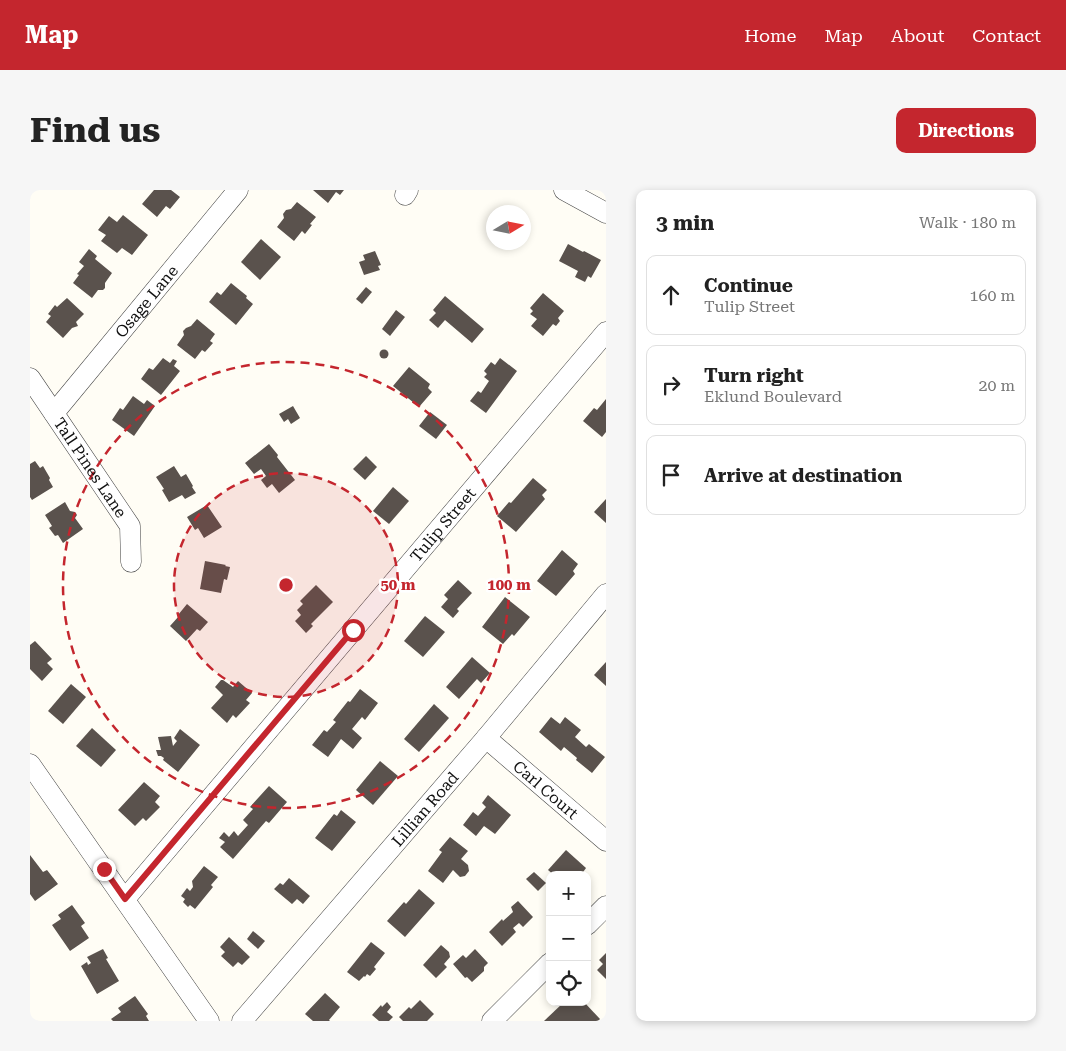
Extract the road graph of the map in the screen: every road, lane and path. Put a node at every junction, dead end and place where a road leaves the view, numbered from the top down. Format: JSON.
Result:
{"nodes":[{"id":1,"x":238,"y":190,"type":"edge"},
{"id":2,"x":564,"y":190,"type":"edge"},
{"id":3,"x":606,"y":213,"type":"edge"},
{"id":4,"x":606,"y":332,"type":"edge"},
{"id":5,"x":30,"y":378,"type":"edge"},
{"id":6,"x":54,"y":413,"type":"junction"},
{"id":7,"x":131,"y":562,"type":"dead end"},
{"id":8,"x":606,"y":594,"type":"edge"},
{"id":9,"x":486,"y":738,"type":"junction"},
{"id":10,"x":30,"y":764,"type":"edge"},
{"id":11,"x":606,"y":841,"type":"edge"},
{"id":12,"x":125,"y":899,"type":"junction"},
{"id":13,"x":606,"y":906,"type":"edge"},
{"id":14,"x":591,"y":921,"type":"edge"},
{"id":15,"x":546,"y":967,"type":"edge"},
{"id":16,"x":209,"y":1021,"type":"edge"},
{"id":17,"x":242,"y":1021,"type":"edge"},
{"id":18,"x":492,"y":1021,"type":"edge"}],
"edges":[{"from":1,"to":6,"type":"street","name":"Osage Lane"},
{"from":2,"to":3,"type":"street"},
{"from":4,"to":12,"type":"street","name":"Tulip Street"},
{"from":5,"to":6,"type":"street","name":"Tall Pines Lane"},
{"from":6,"to":7,"type":"street","name":"Tall Pines Lane"},
{"from":8,"to":9,"type":"street","name":"Lillian Road"},
{"from":9,"to":11,"type":"street","name":"Carl Court"},
{"from":9,"to":17,"type":"street","name":"Lillian Road"},
{"from":10,"to":12,"type":"street"},
{"from":12,"to":16,"type":"street"},
{"from":13,"to":14,"type":"street"},
{"from":15,"to":18,"type":"street"}]}
